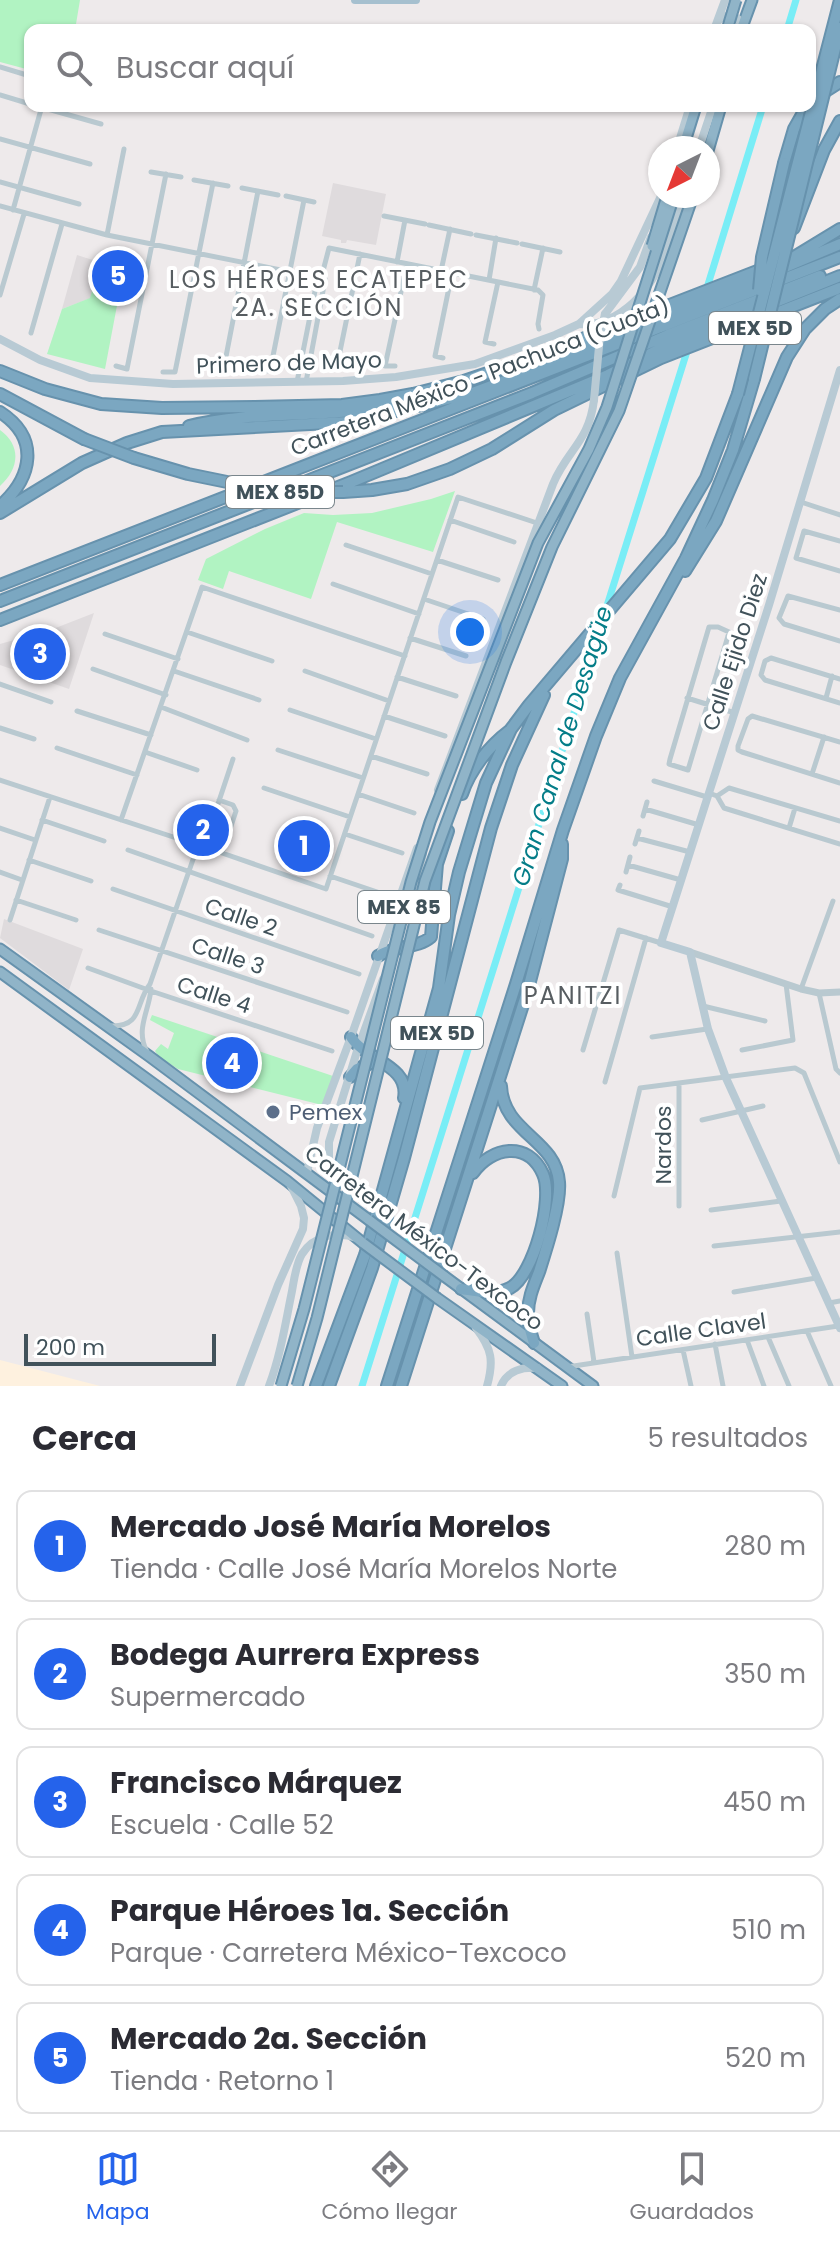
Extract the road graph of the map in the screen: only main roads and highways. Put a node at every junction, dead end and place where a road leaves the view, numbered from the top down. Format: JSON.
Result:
{"nodes":[{"id":1,"x":355,"y":0,"type":"edge"},
{"id":2,"x":416,"y":0,"type":"edge"},
{"id":3,"x":725,"y":0,"type":"edge"},
{"id":4,"x":736,"y":0,"type":"edge"},
{"id":5,"x":752,"y":0,"type":"edge"},
{"id":6,"x":840,"y":0,"type":"edge"},
{"id":7,"x":717,"y":24,"type":"edge"},
{"id":8,"x":718,"y":24,"type":"edge"},
{"id":9,"x":729,"y":24,"type":"edge"},
{"id":10,"x":740,"y":24,"type":"edge"},
{"id":11,"x":744,"y":24,"type":"edge"},
{"id":12,"x":840,"y":28,"type":"edge"},
{"id":13,"x":840,"y":82,"type":"edge"},
{"id":14,"x":816,"y":93,"type":"edge"},
{"id":15,"x":816,"y":99,"type":"edge"},
{"id":16,"x":689,"y":112,"type":"edge"},
{"id":17,"x":694,"y":112,"type":"edge"},
{"id":18,"x":700,"y":112,"type":"edge"},
{"id":19,"x":711,"y":112,"type":"edge"},
{"id":20,"x":719,"y":112,"type":"edge"},
{"id":21,"x":804,"y":112,"type":"edge"},
{"id":22,"x":811,"y":112,"type":"edge"},
{"id":23,"x":840,"y":121,"type":"edge"},
{"id":24,"x":683,"y":136,"type":"edge"},
{"id":25,"x":685,"y":136,"type":"edge"},
{"id":26,"x":693,"y":136,"type":"edge"},
{"id":27,"x":702,"y":136,"type":"edge"},
{"id":28,"x":713,"y":136,"type":"edge"},
{"id":29,"x":665,"y":208,"type":"edge"},
{"id":30,"x":666,"y":208,"type":"edge"},
{"id":31,"x":680,"y":208,"type":"edge"},
{"id":32,"x":689,"y":208,"type":"edge"},
{"id":33,"x":656,"y":209,"type":"joint"},
{"id":34,"x":840,"y":229,"type":"edge"},
{"id":35,"x":653,"y":231,"type":"junction"},
{"id":36,"x":840,"y":238,"type":"edge"},
{"id":37,"x":840,"y":244,"type":"edge"},
{"id":38,"x":785,"y":248,"type":"junction"},
{"id":39,"x":794,"y":257,"type":"junction"},
{"id":40,"x":840,"y":257,"type":"edge"},
{"id":41,"x":840,"y":269,"type":"edge"},
{"id":42,"x":840,"y":276,"type":"edge"},
{"id":43,"x":840,"y":288,"type":"edge"},
{"id":44,"x":719,"y":295,"type":"junction"},
{"id":45,"x":840,"y":299,"type":"edge"},
{"id":46,"x":675,"y":313,"type":"junction"},
{"id":47,"x":579,"y":324,"type":"junction"},
{"id":48,"x":756,"y":325,"type":"junction"},
{"id":49,"x":709,"y":329,"type":"junction"},
{"id":50,"x":0,"y":339,"type":"edge"},
{"id":51,"x":662,"y":352,"type":"junction"},
{"id":52,"x":541,"y":355,"type":"junction"},
{"id":53,"x":840,"y":370,"type":"edge"},
{"id":54,"x":0,"y":371,"type":"edge"},
{"id":55,"x":0,"y":394,"type":"edge"},
{"id":56,"x":0,"y":412,"type":"edge"},
{"id":57,"x":163,"y":432,"type":"junction"},
{"id":58,"x":0,"y":506,"type":"edge"},
{"id":59,"x":0,"y":513,"type":"edge"},
{"id":60,"x":0,"y":585,"type":"edge"},
{"id":61,"x":0,"y":601,"type":"edge"},
{"id":62,"x":48,"y":601,"type":"junction"},
{"id":63,"x":653,"y":619,"type":"junction"},
{"id":64,"x":0,"y":620,"type":"edge"},
{"id":65,"x":0,"y":627,"type":"edge"},
{"id":66,"x":550,"y":682,"type":"junction"},
{"id":67,"x":511,"y":729,"type":"junction"},
{"id":68,"x":429,"y":813,"type":"junction"},
{"id":69,"x":563,"y":830,"type":"junction"},
{"id":70,"x":404,"y":919,"type":"junction"},
{"id":71,"x":441,"y":936,"type":"junction"},
{"id":72,"x":394,"y":948,"type":"junction"},
{"id":73,"x":0,"y":949,"type":"edge"},
{"id":74,"x":378,"y":956,"type":"junction"},
{"id":75,"x":0,"y":972,"type":"edge"},
{"id":76,"x":351,"y":1037,"type":"junction"},
{"id":77,"x":358,"y":1048,"type":"junction"},
{"id":78,"x":384,"y":1063,"type":"junction"},
{"id":79,"x":502,"y":1076,"type":"junction"},
{"id":80,"x":350,"y":1077,"type":"junction"},
{"id":81,"x":403,"y":1111,"type":"junction"},
{"id":82,"x":307,"y":1172,"type":"junction"},
{"id":83,"x":287,"y":1181,"type":"junction"},
{"id":84,"x":465,"y":1185,"type":"junction"},
{"id":85,"x":341,"y":1199,"type":"junction"},
{"id":86,"x":360,"y":1241,"type":"junction"},
{"id":87,"x":461,"y":1289,"type":"junction"},
{"id":88,"x":473,"y":1324,"type":"junction"},
{"id":89,"x":840,"y":1327,"type":"edge"},
{"id":90,"x":534,"y":1343,"type":"junction"},
{"id":91,"x":537,"y":1368,"type":"junction"},
{"id":92,"x":240,"y":1386,"type":"edge"},
{"id":93,"x":269,"y":1386,"type":"edge"},
{"id":94,"x":281,"y":1386,"type":"edge"},
{"id":95,"x":297,"y":1386,"type":"edge"},
{"id":96,"x":316,"y":1386,"type":"edge"},
{"id":97,"x":329,"y":1386,"type":"edge"},
{"id":98,"x":387,"y":1386,"type":"edge"},
{"id":99,"x":401,"y":1386,"type":"edge"},
{"id":100,"x":487,"y":1386,"type":"edge"},
{"id":101,"x":501,"y":1386,"type":"edge"},
{"id":102,"x":562,"y":1386,"type":"edge"},
{"id":103,"x":593,"y":1386,"type":"edge"}],
"edges":[{"from":1,"to":2,"type":"main road"},
{"from":3,"to":7,"type":"main road"},
{"from":4,"to":9,"type":"highway","bridge":true},
{"from":5,"to":11,"type":"highway"},
{"from":6,"to":14,"type":"highway","number":"MEX 5D","bridge":true},
{"from":8,"to":10,"type":"main road"},
{"from":12,"to":38,"type":"highway","number":"MEX 5D","bridge":true},
{"from":13,"to":15,"type":"highway"},
{"from":16,"to":24,"type":"main road"},
{"from":17,"to":25,"type":"highway"},
{"from":18,"to":26,"type":"highway"},
{"from":19,"to":27,"type":"main road"},
{"from":20,"to":28,"type":"highway"},
{"from":21,"to":48,"type":"highway","bridge":true},
{"from":22,"to":48,"type":"highway","number":"MEX 5D","bridge":true},
{"from":23,"to":38,"type":"highway","bridge":true},
{"from":29,"to":35,"type":"main road"},
{"from":30,"to":94,"type":"highway","number":"MEX 85","bridge":true},
{"from":31,"to":47,"type":"main road","name":"Primero de Mayo"},
{"from":32,"to":95,"type":"highway","number":"MEX 85","bridge":true},
{"from":33,"to":35,"type":"main road"},
{"from":33,"to":47,"type":"main road","name":"Primero de Mayo"},
{"from":34,"to":39,"type":"highway"},
{"from":35,"to":68,"type":"main road","bridge":true},
{"from":36,"to":39,"type":"highway"},
{"from":37,"to":44,"type":"highway"},
{"from":38,"to":63,"type":"highway","number":"MEX 5D","bridge":true},
{"from":39,"to":44,"type":"highway"},
{"from":40,"to":44,"type":"highway","name":"Carretera México - Pachuca (Cuota)","number":"MEX 85D"},
{"from":41,"to":49,"type":"highway","name":"Carretera México - Pachuca (Cuota)","number":"MEX 85D"},
{"from":42,"to":49,"type":"highway"},
{"from":43,"to":49,"type":"highway"},
{"from":44,"to":46,"type":"highway","name":"Carretera México - Pachuca (Cuota)","number":"MEX 85D"},
{"from":44,"to":46,"type":"highway"},
{"from":45,"to":63,"type":"highway"},
{"from":46,"to":52,"type":"highway"},
{"from":46,"to":57,"type":"highway"},
{"from":46,"to":60,"type":"highway","name":"Carretera México - Pachuca (Cuota)","number":"MEX 85D"},
{"from":47,"to":50,"type":"main road","name":"Primero de Mayo"},
{"from":48,"to":66,"type":"highway","number":"MEX 5D","bridge":true},
{"from":49,"to":51,"type":"highway"},
{"from":49,"to":61,"type":"highway","name":"Carretera México - Pachuca (Cuota)","number":"MEX 85D"},
{"from":51,"to":55,"type":"highway","bridge":true},
{"from":51,"to":62,"type":"highway"},
{"from":52,"to":54,"type":"highway"},
{"from":52,"to":57,"type":"highway"},
{"from":53,"to":89,"type":"main road","name":"Calle Ejido Diez"},
{"from":56,"to":58,"type":"highway"},
{"from":57,"to":59,"type":"highway"},
{"from":62,"to":64,"type":"highway"},
{"from":62,"to":65,"type":"highway"},
{"from":63,"to":69,"type":"highway","number":"MEX 5D"},
{"from":66,"to":67,"type":"highway"},
{"from":66,"to":97,"type":"highway","number":"MEX 5D"},
{"from":67,"to":71,"type":"highway"},
{"from":67,"to":71,"type":"highway"},
{"from":68,"to":70,"type":"main road"},
{"from":68,"to":74,"type":"main road"},
{"from":69,"to":79,"type":"highway"},
{"from":69,"to":98,"type":"highway","number":"MEX 5D"},
{"from":70,"to":71,"type":"highway"},
{"from":70,"to":72,"type":"main road"},
{"from":71,"to":72,"type":"highway"},
{"from":71,"to":81,"type":"highway"},
{"from":72,"to":74,"type":"highway"},
{"from":72,"to":77,"type":"main road"},
{"from":73,"to":82,"type":"highway","name":"Carretera México-Texcoco"},
{"from":74,"to":76,"type":"main road"},
{"from":75,"to":83,"type":"highway","name":"Carretera México-Texcoco"},
{"from":76,"to":77,"type":"highway"},
{"from":76,"to":82,"type":"main road"},
{"from":77,"to":78,"type":"highway"},
{"from":77,"to":80,"type":"main road"},
{"from":78,"to":80,"type":"highway"},
{"from":78,"to":81,"type":"highway"},
{"from":79,"to":84,"type":"highway"},
{"from":79,"to":90,"type":"highway"},
{"from":80,"to":85,"type":"main road"},
{"from":81,"to":96,"type":"highway"},
{"from":82,"to":85,"type":"highway","name":"Carretera México-Texcoco"},
{"from":83,"to":86,"type":"highway","name":"Carretera México-Texcoco"},
{"from":83,"to":92,"type":"main road"},
{"from":84,"to":87,"type":"highway"},
{"from":84,"to":99,"type":"highway"},
{"from":85,"to":87,"type":"highway","name":"Carretera México-Texcoco","bridge":true},
{"from":86,"to":88,"type":"highway","name":"Carretera México-Texcoco","bridge":true},
{"from":86,"to":93,"type":"main road"},
{"from":87,"to":90,"type":"highway","name":"Carretera México-Texcoco"},
{"from":88,"to":91,"type":"highway","name":"Carretera México-Texcoco"},
{"from":88,"to":100,"type":"main road"},
{"from":90,"to":103,"type":"highway","name":"Carretera México-Texcoco"},
{"from":91,"to":101,"type":"main road"},
{"from":91,"to":102,"type":"highway","name":"Carretera México-Texcoco"}]}
